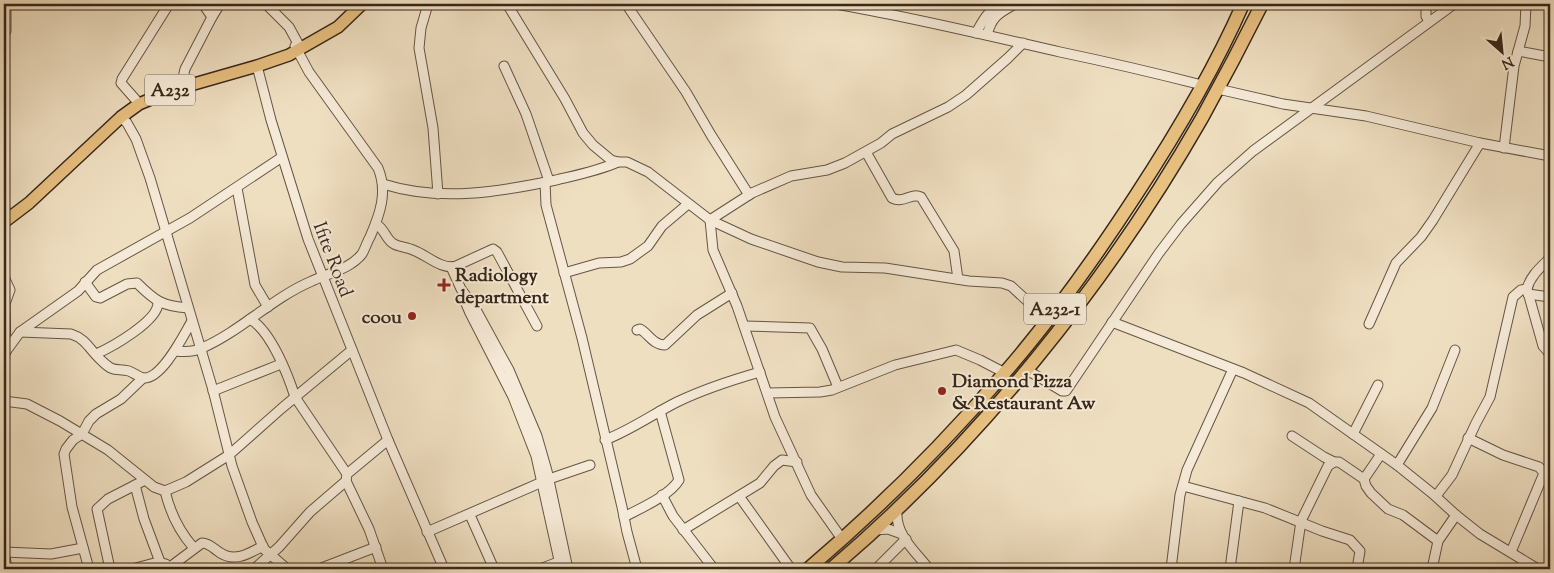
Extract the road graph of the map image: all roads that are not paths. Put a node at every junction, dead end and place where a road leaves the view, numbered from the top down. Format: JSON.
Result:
{"nodes":[{"id":1,"x":6,"y":4,"type":"edge"},
{"id":2,"x":169,"y":4,"type":"edge"},
{"id":3,"x":203,"y":4,"type":"edge"},
{"id":4,"x":220,"y":4,"type":"edge"},
{"id":5,"x":266,"y":4,"type":"edge"},
{"id":6,"x":354,"y":4,"type":"edge"},
{"id":7,"x":362,"y":4,"type":"edge"},
{"id":8,"x":428,"y":4,"type":"edge"},
{"id":9,"x":507,"y":4,"type":"edge"},
{"id":10,"x":626,"y":4,"type":"edge"},
{"id":11,"x":836,"y":4,"type":"edge"},
{"id":12,"x":1002,"y":4,"type":"edge"},
{"id":13,"x":1015,"y":4,"type":"edge"},
{"id":14,"x":1243,"y":4,"type":"edge"},
{"id":15,"x":1262,"y":4,"type":"edge"},
{"id":16,"x":1426,"y":4,"type":"edge"},
{"id":17,"x":1454,"y":4,"type":"edge"},
{"id":18,"x":1526,"y":4,"type":"edge"},
{"id":19,"x":212,"y":17,"type":"junction"},
{"id":20,"x":1429,"y":22,"type":"junction"},
{"id":21,"x":6,"y":32,"type":"dead end"},
{"id":22,"x":976,"y":33,"type":"junction"},
{"id":23,"x":987,"y":35,"type":"junction"},
{"id":24,"x":1023,"y":43,"type":"junction"},
{"id":25,"x":298,"y":47,"type":"junction"},
{"id":26,"x":1518,"y":51,"type":"junction"},
{"id":27,"x":1550,"y":57,"type":"edge"},
{"id":28,"x":257,"y":66,"type":"junction"},
{"id":29,"x":504,"y":66,"type":"dead end"},
{"id":30,"x":182,"y":82,"type":"junction"},
{"id":31,"x":1202,"y":85,"type":"junction"},
{"id":32,"x":1218,"y":89,"type":"junction"},
{"id":33,"x":136,"y":100,"type":"junction"},
{"id":34,"x":1311,"y":108,"type":"junction"},
{"id":35,"x":121,"y":117,"type":"junction"},
{"id":36,"x":1480,"y":142,"type":"junction"},
{"id":37,"x":1504,"y":148,"type":"junction"},
{"id":38,"x":866,"y":152,"type":"junction"},
{"id":39,"x":1550,"y":156,"type":"edge"},
{"id":40,"x":282,"y":157,"type":"junction"},
{"id":41,"x":618,"y":162,"type":"junction"},
{"id":42,"x":547,"y":182,"type":"junction"},
{"id":43,"x":383,"y":184,"type":"junction"},
{"id":44,"x":237,"y":188,"type":"junction"},
{"id":45,"x":438,"y":194,"type":"junction"},
{"id":46,"x":749,"y":195,"type":"junction"},
{"id":47,"x":688,"y":204,"type":"junction"},
{"id":48,"x":4,"y":215,"type":"edge"},
{"id":49,"x":710,"y":220,"type":"junction"},
{"id":50,"x":4,"y":222,"type":"edge"},
{"id":51,"x":376,"y":224,"type":"junction"},
{"id":52,"x":165,"y":232,"type":"junction"},
{"id":53,"x":1550,"y":258,"type":"edge"},
{"id":54,"x":451,"y":267,"type":"junction"},
{"id":55,"x":564,"y":273,"type":"junction"},
{"id":56,"x":323,"y":276,"type":"junction"},
{"id":57,"x":4,"y":277,"type":"edge"},
{"id":58,"x":958,"y":279,"type":"junction"},
{"id":59,"x":85,"y":282,"type":"junction"},
{"id":60,"x":1528,"y":292,"type":"junction"},
{"id":61,"x":732,"y":293,"type":"junction"},
{"id":62,"x":1550,"y":296,"type":"edge"},
{"id":63,"x":158,"y":302,"type":"junction"},
{"id":64,"x":268,"y":307,"type":"junction"},
{"id":65,"x":188,"y":308,"type":"junction"},
{"id":66,"x":250,"y":319,"type":"junction"},
{"id":67,"x":1048,"y":320,"type":"junction"},
{"id":68,"x":192,"y":321,"type":"junction"},
{"id":69,"x":1112,"y":322,"type":"junction"},
{"id":70,"x":1369,"y":324,"type":"dead end"},
{"id":71,"x":537,"y":326,"type":"dead end"},
{"id":72,"x":744,"y":326,"type":"junction"},
{"id":73,"x":637,"y":330,"type":"dead end"},
{"id":74,"x":20,"y":332,"type":"junction"},
{"id":75,"x":201,"y":349,"type":"junction"},
{"id":76,"x":352,"y":350,"type":"junction"},
{"id":77,"x":1455,"y":350,"type":"dead end"},
{"id":78,"x":176,"y":351,"type":"junction"},
{"id":79,"x":5,"y":353,"type":"edge"},
{"id":80,"x":96,"y":354,"type":"junction"},
{"id":81,"x":1550,"y":354,"type":"edge"},
{"id":82,"x":281,"y":364,"type":"junction"},
{"id":83,"x":1233,"y":369,"type":"junction"},
{"id":84,"x":1027,"y":370,"type":"junction"},
{"id":85,"x":760,"y":372,"type":"junction"},
{"id":86,"x":1005,"y":373,"type":"junction"},
{"id":87,"x":143,"y":378,"type":"junction"},
{"id":88,"x":1378,"y":385,"type":"dead end"},
{"id":89,"x":838,"y":387,"type":"junction"},
{"id":90,"x":214,"y":391,"type":"junction"},
{"id":91,"x":768,"y":393,"type":"junction"},
{"id":92,"x":295,"y":398,"type":"junction"},
{"id":93,"x":4,"y":401,"type":"edge"},
{"id":94,"x":660,"y":411,"type":"junction"},
{"id":95,"x":82,"y":434,"type":"junction"},
{"id":96,"x":1353,"y":434,"type":"junction"},
{"id":97,"x":1292,"y":436,"type":"dead end"},
{"id":98,"x":1468,"y":438,"type":"junction"},
{"id":99,"x":388,"y":440,"type":"junction"},
{"id":100,"x":605,"y":440,"type":"junction"},
{"id":101,"x":1381,"y":454,"type":"junction"},
{"id":102,"x":229,"y":455,"type":"junction"},
{"id":103,"x":797,"y":462,"type":"junction"},
{"id":104,"x":1334,"y":462,"type":"junction"},
{"id":105,"x":590,"y":465,"type":"dead end"},
{"id":106,"x":1397,"y":465,"type":"junction"},
{"id":107,"x":1546,"y":471,"type":"edge"},
{"id":108,"x":347,"y":477,"type":"junction"},
{"id":109,"x":1364,"y":479,"type":"junction"},
{"id":110,"x":145,"y":480,"type":"junction"},
{"id":111,"x":546,"y":480,"type":"junction"},
{"id":112,"x":135,"y":485,"type":"junction"},
{"id":113,"x":1182,"y":486,"type":"junction"},
{"id":114,"x":164,"y":491,"type":"junction"},
{"id":115,"x":662,"y":495,"type":"junction"},
{"id":116,"x":739,"y":496,"type":"junction"},
{"id":117,"x":1436,"y":496,"type":"junction"},
{"id":118,"x":1239,"y":501,"type":"junction"},
{"id":119,"x":897,"y":511,"type":"junction"},
{"id":120,"x":470,"y":515,"type":"junction"},
{"id":121,"x":1456,"y":515,"type":"junction"},
{"id":122,"x":624,"y":516,"type":"junction"},
{"id":123,"x":1301,"y":521,"type":"junction"},
{"id":124,"x":684,"y":530,"type":"junction"},
{"id":125,"x":876,"y":530,"type":"junction"},
{"id":126,"x":427,"y":532,"type":"junction"},
{"id":127,"x":904,"y":537,"type":"junction"},
{"id":128,"x":842,"y":539,"type":"junction"},
{"id":129,"x":1438,"y":541,"type":"junction"},
{"id":130,"x":263,"y":546,"type":"junction"},
{"id":131,"x":193,"y":547,"type":"junction"},
{"id":132,"x":83,"y":548,"type":"junction"},
{"id":133,"x":376,"y":548,"type":"junction"},
{"id":134,"x":4,"y":552,"type":"edge"},
{"id":135,"x":1511,"y":552,"type":"junction"},
{"id":136,"x":270,"y":556,"type":"junction"},
{"id":137,"x":160,"y":562,"type":"junction"},
{"id":138,"x":562,"y":563,"type":"edge"},
{"id":139,"x":171,"y":568,"type":"edge"},
{"id":140,"x":7,"y":569,"type":"edge"},
{"id":141,"x":89,"y":569,"type":"edge"},
{"id":142,"x":110,"y":569,"type":"edge"},
{"id":143,"x":132,"y":569,"type":"edge"},
{"id":144,"x":254,"y":569,"type":"edge"},
{"id":145,"x":286,"y":569,"type":"edge"},
{"id":146,"x":320,"y":569,"type":"edge"},
{"id":147,"x":382,"y":569,"type":"edge"},
{"id":148,"x":444,"y":569,"type":"edge"},
{"id":149,"x":494,"y":569,"type":"edge"},
{"id":150,"x":540,"y":569,"type":"edge"},
{"id":151,"x":568,"y":569,"type":"edge"},
{"id":152,"x":637,"y":569,"type":"edge"},
{"id":153,"x":714,"y":569,"type":"edge"},
{"id":154,"x":791,"y":569,"type":"edge"},
{"id":155,"x":808,"y":569,"type":"edge"},
{"id":156,"x":831,"y":569,"type":"edge"},
{"id":157,"x":876,"y":569,"type":"edge"},
{"id":158,"x":929,"y":569,"type":"edge"},
{"id":159,"x":1171,"y":569,"type":"edge"},
{"id":160,"x":1230,"y":569,"type":"edge"},
{"id":161,"x":1294,"y":569,"type":"edge"},
{"id":162,"x":1357,"y":569,"type":"edge"},
{"id":163,"x":1432,"y":569,"type":"edge"},
{"id":164,"x":1538,"y":569,"type":"edge"}],
"edges":[{"from":1,"to":21,"type":"street"},
{"from":2,"to":33,"type":"street"},
{"from":3,"to":19,"type":"street"},
{"from":4,"to":19,"type":"street"},
{"from":5,"to":25,"type":"street"},
{"from":6,"to":25,"type":"main road","number":"A232"},
{"from":7,"to":25,"type":"main road","number":"A232"},
{"from":8,"to":45,"type":"street"},
{"from":9,"to":41,"type":"street"},
{"from":10,"to":46,"type":"street"},
{"from":11,"to":22,"type":"street"},
{"from":12,"to":22,"type":"street"},
{"from":13,"to":23,"type":"street"},
{"from":14,"to":31,"type":"highway","number":"A232-1"},
{"from":15,"to":32,"type":"highway","number":"A232-1"},
{"from":16,"to":20,"type":"street"},
{"from":17,"to":20,"type":"street"},
{"from":18,"to":26,"type":"street"},
{"from":19,"to":30,"type":"street"},
{"from":20,"to":34,"type":"street"},
{"from":22,"to":23,"type":"street"},
{"from":23,"to":24,"type":"street"},
{"from":24,"to":31,"type":"street"},
{"from":24,"to":38,"type":"street"},
{"from":25,"to":28,"type":"main road","number":"A232"},
{"from":25,"to":30,"type":"main road","number":"A232"},
{"from":25,"to":43,"type":"street"},
{"from":26,"to":27,"type":"street"},
{"from":26,"to":37,"type":"street"},
{"from":28,"to":35,"type":"main road","number":"A232"},
{"from":28,"to":40,"type":"street","name":"Ifite Road"},
{"from":29,"to":42,"type":"street"},
{"from":30,"to":33,"type":"main road","number":"A232"},
{"from":31,"to":67,"type":"highway","number":"A232-1"},
{"from":32,"to":34,"type":"street"},
{"from":32,"to":84,"type":"highway","number":"A232-1"},
{"from":33,"to":48,"type":"main road","number":"A232"},
{"from":34,"to":36,"type":"street"},
{"from":34,"to":69,"type":"street"},
{"from":35,"to":50,"type":"main road","number":"A232"},
{"from":35,"to":52,"type":"street"},
{"from":36,"to":37,"type":"street"},
{"from":36,"to":70,"type":"street"},
{"from":37,"to":39,"type":"street"},
{"from":38,"to":46,"type":"street"},
{"from":38,"to":58,"type":"street"},
{"from":40,"to":44,"type":"street"},
{"from":40,"to":56,"type":"street","name":"Ifite Road"},
{"from":41,"to":42,"type":"street"},
{"from":41,"to":47,"type":"street"},
{"from":42,"to":45,"type":"street"},
{"from":42,"to":55,"type":"street"},
{"from":43,"to":45,"type":"street"},
{"from":43,"to":51,"type":"street"},
{"from":44,"to":52,"type":"street"},
{"from":44,"to":64,"type":"street"},
{"from":46,"to":49,"type":"street"},
{"from":47,"to":49,"type":"street"},
{"from":47,"to":55,"type":"street"},
{"from":49,"to":58,"type":"street"},
{"from":49,"to":61,"type":"street"},
{"from":51,"to":54,"type":"street"},
{"from":51,"to":56,"type":"street"},
{"from":52,"to":59,"type":"street"},
{"from":52,"to":65,"type":"street"},
{"from":53,"to":60,"type":"street"},
{"from":54,"to":71,"type":"street"},
{"from":54,"to":111,"type":"street"},
{"from":55,"to":100,"type":"street"},
{"from":56,"to":64,"type":"street"},
{"from":56,"to":76,"type":"street","name":"Ifite Road"},
{"from":57,"to":79,"type":"street"},
{"from":58,"to":67,"type":"street"},
{"from":59,"to":63,"type":"street"},
{"from":59,"to":74,"type":"street"},
{"from":60,"to":62,"type":"street"},
{"from":60,"to":81,"type":"street"},
{"from":60,"to":98,"type":"street"},
{"from":61,"to":72,"type":"street"},
{"from":61,"to":73,"type":"street"},
{"from":63,"to":65,"type":"street"},
{"from":63,"to":80,"type":"street"},
{"from":64,"to":66,"type":"street"},
{"from":65,"to":68,"type":"street"},
{"from":66,"to":75,"type":"street"},
{"from":66,"to":82,"type":"street"},
{"from":67,"to":86,"type":"highway","number":"A232-1"},
{"from":68,"to":75,"type":"street"},
{"from":68,"to":78,"type":"street"},
{"from":69,"to":83,"type":"street"},
{"from":69,"to":84,"type":"street"},
{"from":72,"to":85,"type":"street"},
{"from":72,"to":89,"type":"street"},
{"from":74,"to":79,"type":"street"},
{"from":74,"to":80,"type":"street"},
{"from":75,"to":78,"type":"street"},
{"from":75,"to":90,"type":"street"},
{"from":76,"to":92,"type":"street"},
{"from":76,"to":99,"type":"street","name":"Ifite Road"},
{"from":77,"to":106,"type":"street"},
{"from":78,"to":87,"type":"street"},
{"from":80,"to":87,"type":"street"},
{"from":82,"to":90,"type":"street"},
{"from":82,"to":92,"type":"street"},
{"from":83,"to":96,"type":"street"},
{"from":83,"to":113,"type":"street"},
{"from":84,"to":119,"type":"highway","number":"A232-1"},
{"from":85,"to":91,"type":"street"},
{"from":85,"to":94,"type":"street"},
{"from":86,"to":89,"type":"street"},
{"from":86,"to":128,"type":"highway","number":"A232-1"},
{"from":87,"to":95,"type":"street"},
{"from":88,"to":96,"type":"street"},
{"from":89,"to":91,"type":"street"},
{"from":90,"to":102,"type":"street"},
{"from":91,"to":103,"type":"street"},
{"from":92,"to":102,"type":"street"},
{"from":92,"to":108,"type":"street"},
{"from":93,"to":95,"type":"street"},
{"from":94,"to":100,"type":"street"},
{"from":94,"to":115,"type":"street"},
{"from":95,"to":110,"type":"street"},
{"from":95,"to":132,"type":"street"},
{"from":96,"to":101,"type":"street"},
{"from":97,"to":104,"type":"street"},
{"from":98,"to":107,"type":"street"},
{"from":98,"to":117,"type":"street"},
{"from":99,"to":108,"type":"street"},
{"from":99,"to":126,"type":"street","name":"Ifite Road"},
{"from":100,"to":122,"type":"street"},
{"from":101,"to":106,"type":"street"},
{"from":101,"to":109,"type":"street"},
{"from":102,"to":114,"type":"street"},
{"from":102,"to":130,"type":"street"},
{"from":103,"to":116,"type":"street"},
{"from":103,"to":128,"type":"street"},
{"from":104,"to":109,"type":"street"},
{"from":104,"to":123,"type":"street"},
{"from":105,"to":111,"type":"street"},
{"from":106,"to":117,"type":"street"},
{"from":107,"to":135,"type":"street"},
{"from":108,"to":133,"type":"street"},
{"from":108,"to":136,"type":"street"},
{"from":109,"to":129,"type":"street"},
{"from":110,"to":112,"type":"street"},
{"from":110,"to":114,"type":"street"},
{"from":111,"to":120,"type":"street"},
{"from":111,"to":138,"type":"street"},
{"from":112,"to":137,"type":"street"},
{"from":112,"to":142,"type":"street"},
{"from":113,"to":118,"type":"street"},
{"from":113,"to":159,"type":"street"},
{"from":114,"to":131,"type":"street"},
{"from":115,"to":122,"type":"street"},
{"from":115,"to":124,"type":"street"},
{"from":116,"to":124,"type":"street"},
{"from":116,"to":154,"type":"street"},
{"from":117,"to":121,"type":"street"},
{"from":118,"to":123,"type":"street"},
{"from":118,"to":160,"type":"street"},
{"from":119,"to":125,"type":"highway","number":"A232-1"},
{"from":119,"to":127,"type":"street"},
{"from":120,"to":126,"type":"street"},
{"from":120,"to":149,"type":"street"},
{"from":121,"to":129,"type":"street"},
{"from":121,"to":135,"type":"street"},
{"from":122,"to":152,"type":"street"},
{"from":123,"to":161,"type":"street"},
{"from":123,"to":162,"type":"street"},
{"from":124,"to":153,"type":"street"},
{"from":125,"to":127,"type":"street"},
{"from":125,"to":156,"type":"highway","number":"A232-1"},
{"from":126,"to":148,"type":"street","name":"Ifite Road"},
{"from":127,"to":157,"type":"street"},
{"from":127,"to":158,"type":"street"},
{"from":128,"to":155,"type":"highway","number":"A232-1"},
{"from":129,"to":163,"type":"street"},
{"from":130,"to":131,"type":"street"},
{"from":130,"to":136,"type":"street"},
{"from":131,"to":139,"type":"street"},
{"from":132,"to":134,"type":"street"},
{"from":132,"to":141,"type":"street"},
{"from":133,"to":146,"type":"street"},
{"from":133,"to":147,"type":"street"},
{"from":134,"to":140,"type":"street"},
{"from":135,"to":164,"type":"street"},
{"from":136,"to":144,"type":"street"},
{"from":136,"to":145,"type":"street"},
{"from":137,"to":139,"type":"street"},
{"from":137,"to":143,"type":"street"},
{"from":138,"to":150,"type":"street"},
{"from":138,"to":151,"type":"street"}]}
